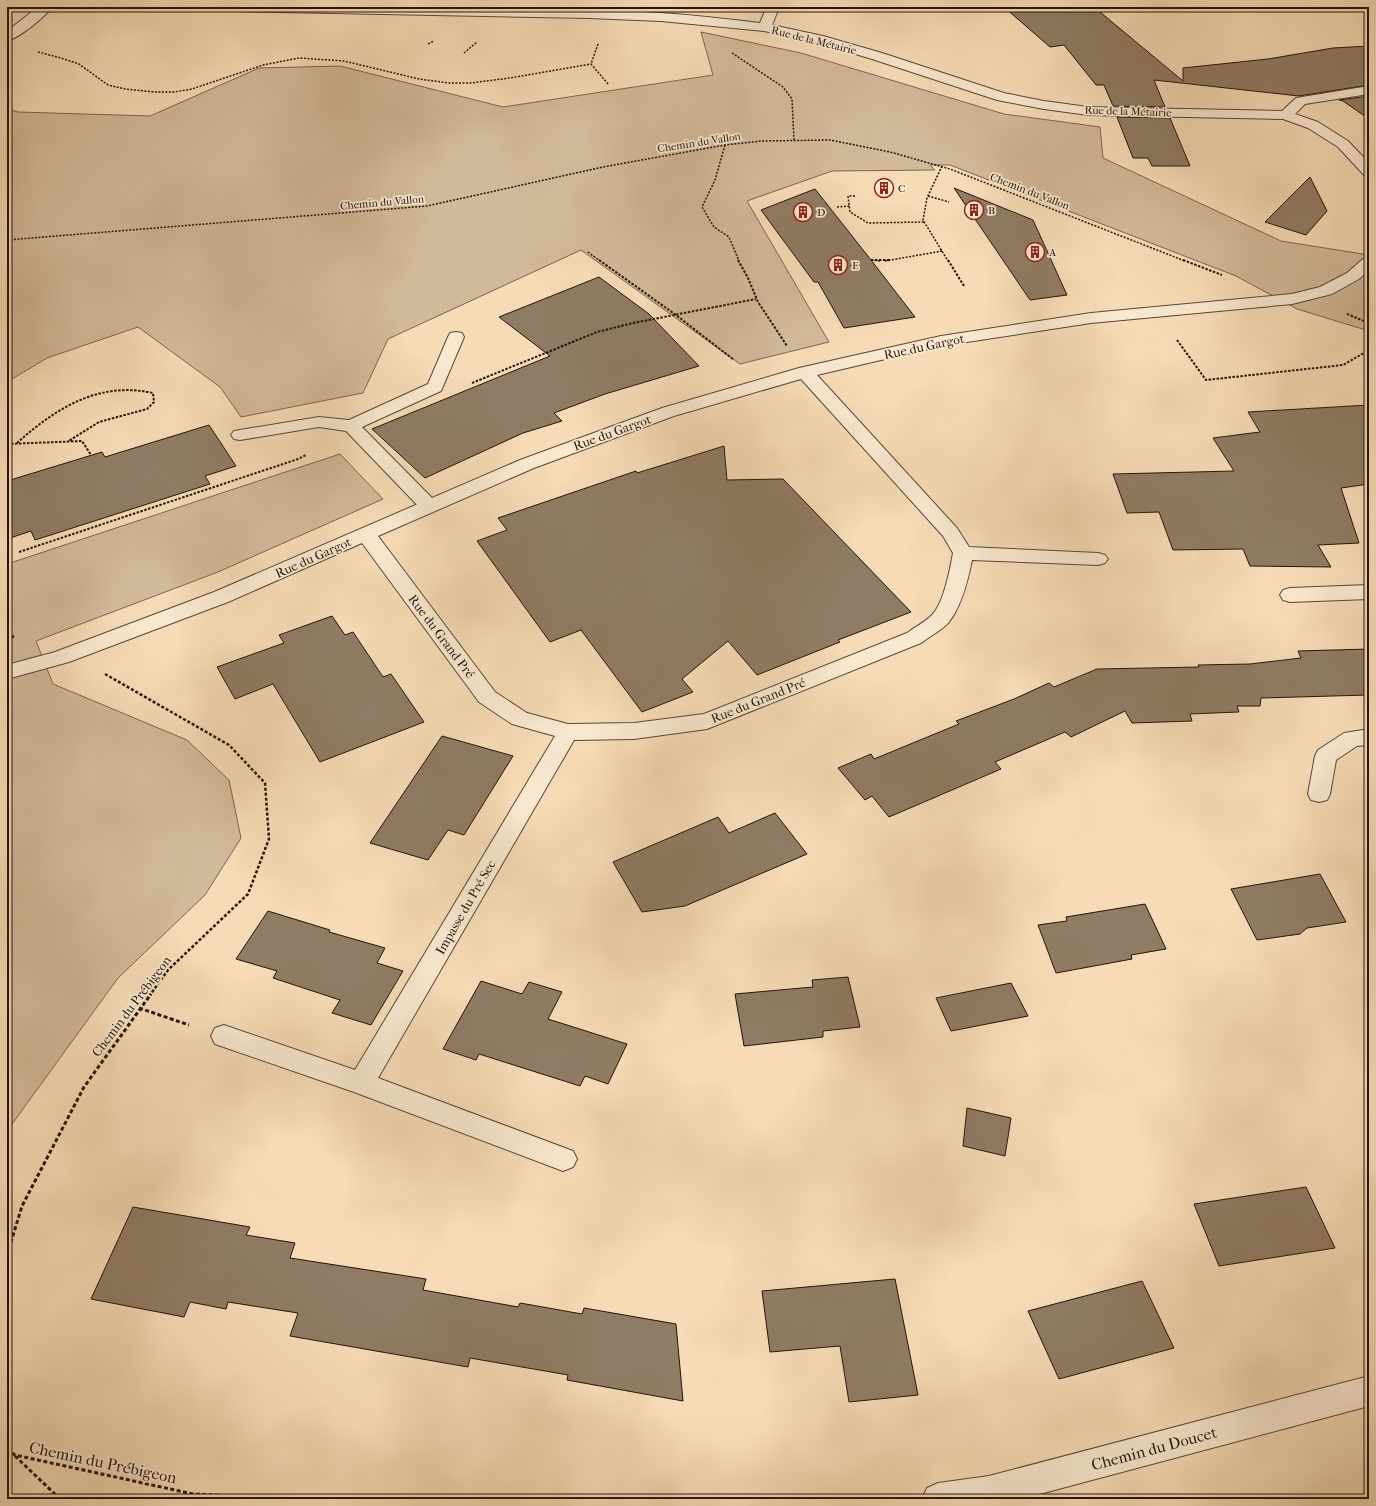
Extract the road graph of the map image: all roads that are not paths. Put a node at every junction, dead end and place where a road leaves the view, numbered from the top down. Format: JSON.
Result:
{"nodes":[{"id":1,"x":46,"y":7,"type":"edge"},
{"id":2,"x":232,"y":7,"type":"edge"},
{"id":3,"x":769,"y":7,"type":"edge"},
{"id":4,"x":764,"y":27,"type":"junction"},
{"id":5,"x":7,"y":37,"type":"edge"},
{"id":6,"x":1369,"y":90,"type":"edge"},
{"id":7,"x":1285,"y":115,"type":"junction"},
{"id":8,"x":1369,"y":172,"type":"edge"},
{"id":9,"x":1369,"y":262,"type":"edge"},
{"id":10,"x":456,"y":337,"type":"dead end"},
{"id":11,"x":805,"y":372,"type":"junction"},
{"id":12,"x":351,"y":426,"type":"junction"},
{"id":13,"x":240,"y":435,"type":"dead end"},
{"id":14,"x":429,"y":506,"type":"junction"},
{"id":15,"x":366,"y":534,"type":"junction"},
{"id":16,"x":962,"y":553,"type":"junction"},
{"id":17,"x":1098,"y":559,"type":"dead end"},
{"id":18,"x":1369,"y":592,"type":"edge"},
{"id":19,"x":1290,"y":595,"type":"dead end"},
{"id":20,"x":7,"y":672,"type":"edge"},
{"id":21,"x":568,"y":732,"type":"junction"},
{"id":22,"x":1369,"y":737,"type":"edge"},
{"id":23,"x":1319,"y":794,"type":"dead end"},
{"id":24,"x":224,"y":1036,"type":"road end"},
{"id":25,"x":361,"y":1083,"type":"junction"},
{"id":26,"x":563,"y":1159,"type":"dead end"},
{"id":27,"x":1369,"y":1391,"type":"edge"},
{"id":28,"x":938,"y":1499,"type":"edge"}],
"edges":[{"from":1,"to":5,"type":"street"},
{"from":2,"to":4,"type":"street","name":"Rue de la Métairie"},
{"from":3,"to":4,"type":"street"},
{"from":4,"to":7,"type":"street","name":"Rue de la Métairie"},
{"from":6,"to":7,"type":"street"},
{"from":7,"to":8,"type":"street","name":"Rue de la Métairie"},
{"from":9,"to":11,"type":"street","name":"Rue du Gargot"},
{"from":10,"to":12,"type":"street"},
{"from":11,"to":14,"type":"street","name":"Rue du Gargot"},
{"from":11,"to":16,"type":"street"},
{"from":12,"to":13,"type":"street"},
{"from":12,"to":14,"type":"street"},
{"from":14,"to":15,"type":"street","name":"Rue du Gargot"},
{"from":15,"to":20,"type":"street","name":"Rue du Gargot"},
{"from":15,"to":21,"type":"street","name":"Rue du Grand Pré"},
{"from":16,"to":17,"type":"street"},
{"from":16,"to":21,"type":"street","name":"Rue du Grand Pré"},
{"from":18,"to":19,"type":"street"},
{"from":21,"to":25,"type":"street","name":"Impasse du Pré Sec"},
{"from":22,"to":23,"type":"street"},
{"from":24,"to":25,"type":"street"},
{"from":25,"to":26,"type":"street"},
{"from":27,"to":28,"type":"street","name":"Chemin du Doucet"}]}
